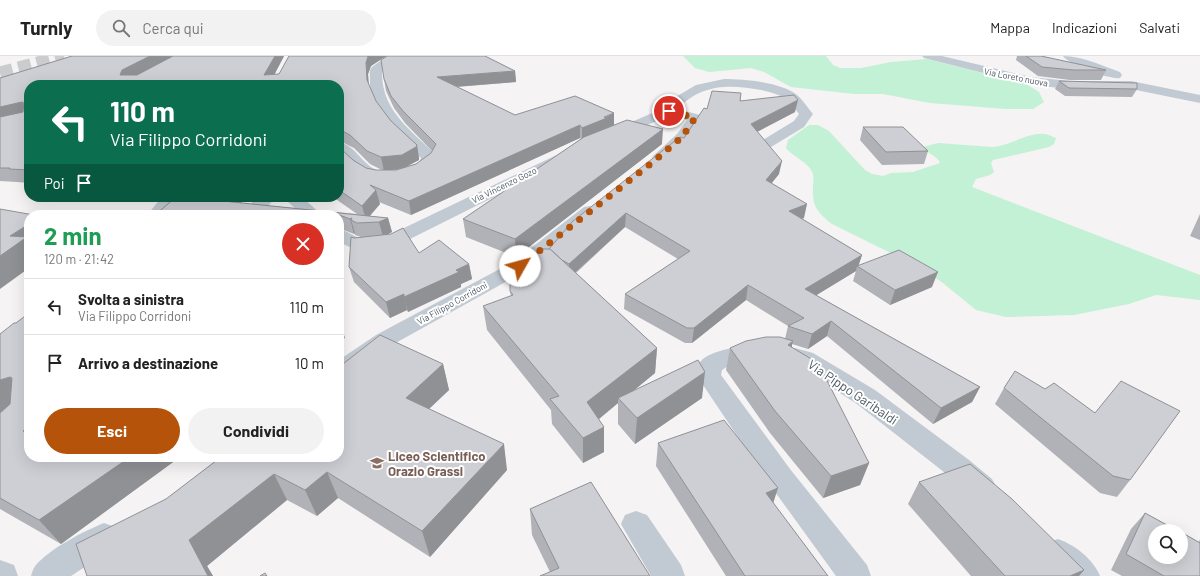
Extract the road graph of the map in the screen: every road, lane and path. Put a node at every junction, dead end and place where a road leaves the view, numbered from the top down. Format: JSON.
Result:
{"nodes":[{"id":1,"x":426,"y":56,"type":"edge"},
{"id":2,"x":928,"y":56,"type":"edge"},
{"id":3,"x":1069,"y":56,"type":"edge"},
{"id":4,"x":1116,"y":75,"type":"dead end"},
{"id":5,"x":1200,"y":99,"type":"edge"},
{"id":6,"x":669,"y":111,"type":"junction"},
{"id":7,"x":598,"y":141,"type":"edge"},
{"id":8,"x":766,"y":144,"type":"edge"},
{"id":9,"x":576,"y":150,"type":"edge"},
{"id":10,"x":344,"y":151,"type":"edge"},
{"id":11,"x":648,"y":166,"type":"edge"},
{"id":12,"x":167,"y":202,"type":"edge"},
{"id":13,"x":262,"y":202,"type":"edge"},
{"id":14,"x":298,"y":202,"type":"edge"},
{"id":15,"x":601,"y":202,"type":"edge"},
{"id":16,"x":160,"y":210,"type":"edge"},
{"id":17,"x":255,"y":210,"type":"edge"},
{"id":18,"x":307,"y":210,"type":"edge"},
{"id":19,"x":344,"y":237,"type":"edge"},
{"id":20,"x":344,"y":368,"type":"edge"},
{"id":21,"x":1001,"y":504,"type":"edge"},
{"id":22,"x":128,"y":522,"type":"edge"},
{"id":23,"x":636,"y":524,"type":"dead end"},
{"id":24,"x":1036,"y":535,"type":"edge"},
{"id":25,"x":47,"y":576,"type":"edge"},
{"id":26,"x":669,"y":576,"type":"edge"},
{"id":27,"x":855,"y":576,"type":"edge"},
{"id":28,"x":1084,"y":576,"type":"edge"}],
"edges":[{"from":1,"to":10,"type":"street"},
{"from":2,"to":5,"type":"street","name":"Via Loreto nuova"},
{"from":3,"to":4,"type":"street"},
{"from":6,"to":7,"type":"street"},
{"from":6,"to":8,"type":"street"},
{"from":6,"to":11,"type":"street"},
{"from":9,"to":19,"type":"street","name":"Via Vincenzo Gozo"},
{"from":12,"to":16,"type":"street"},
{"from":13,"to":17,"type":"street"},
{"from":14,"to":18,"type":"street"},
{"from":15,"to":20,"type":"street","name":"Via Filippo Corridoni"},
{"from":21,"to":27,"type":"street","name":"Via Pippo Garibaldi"},
{"from":22,"to":25,"type":"street"},
{"from":23,"to":26,"type":"street"},
{"from":24,"to":28,"type":"street"}]}
